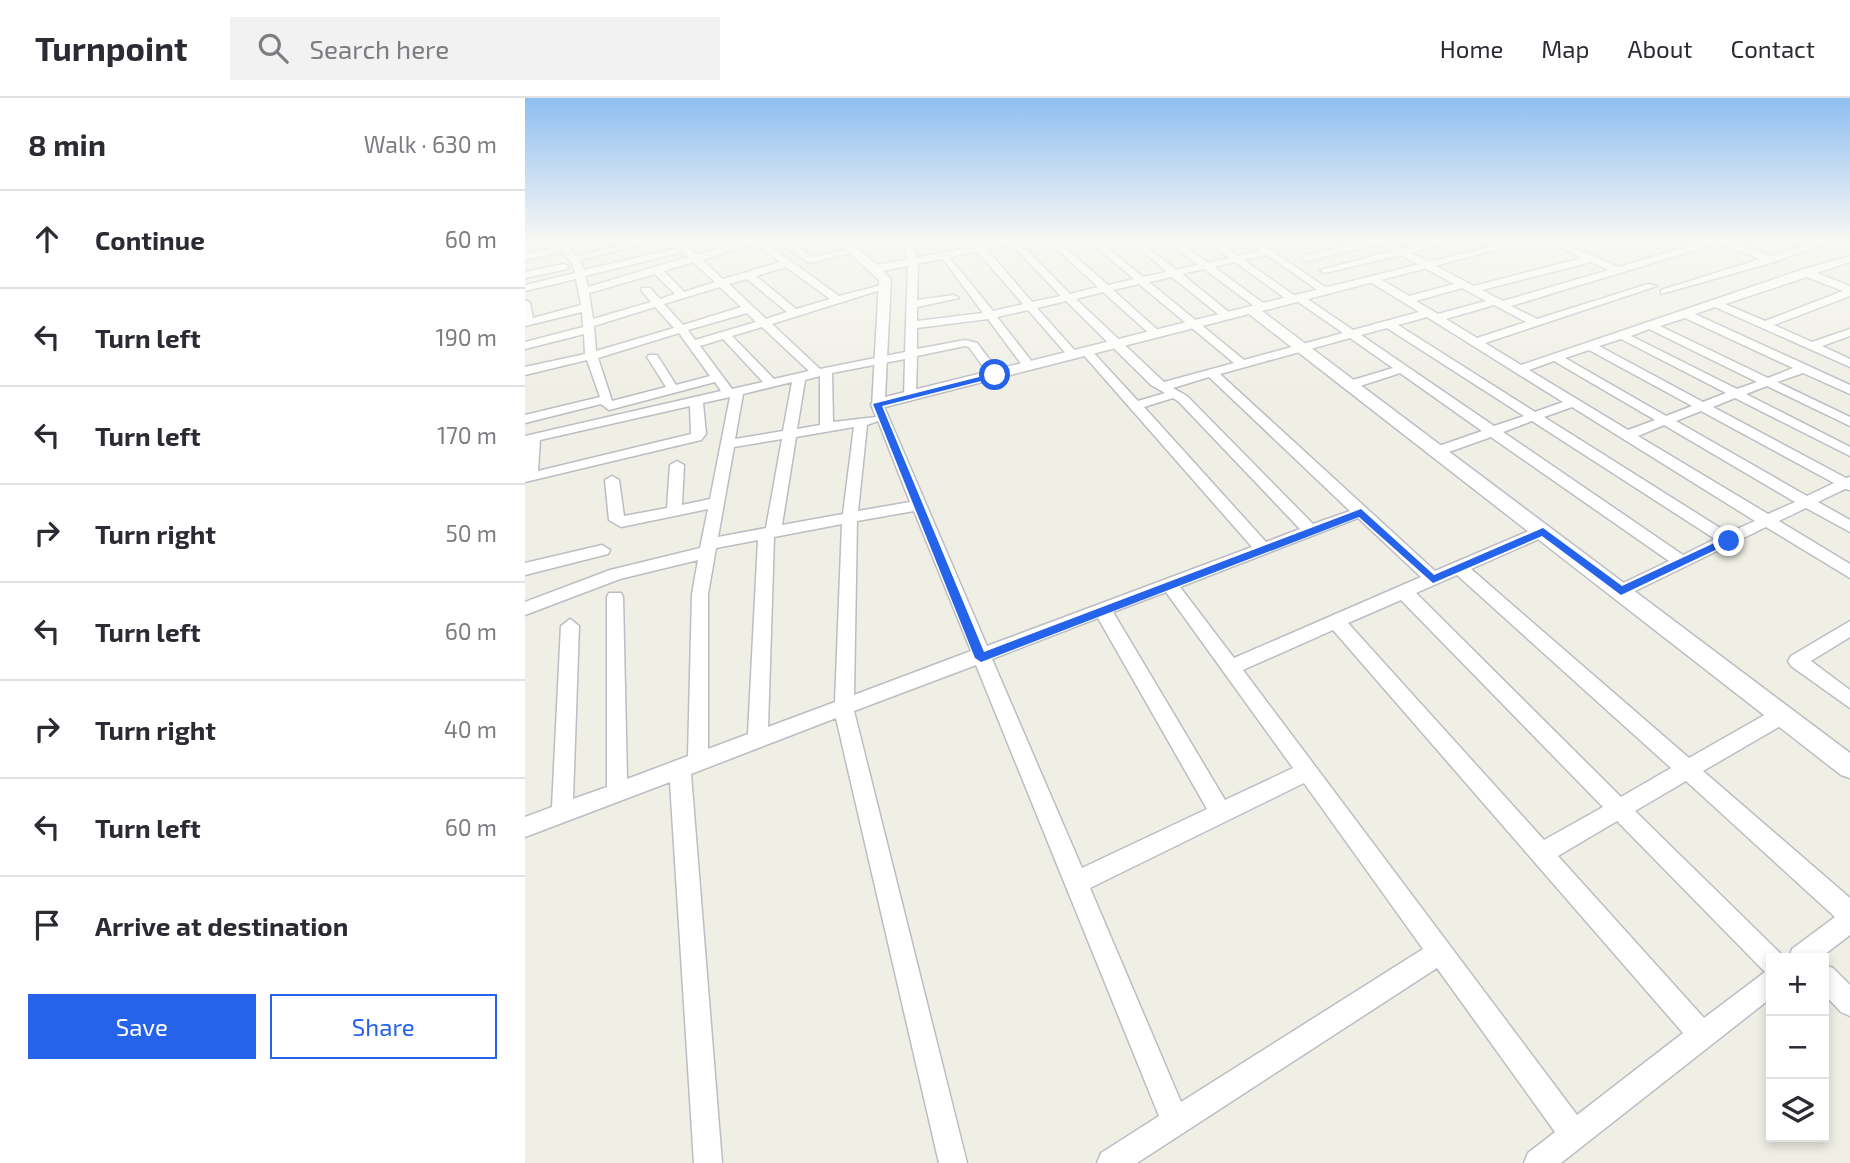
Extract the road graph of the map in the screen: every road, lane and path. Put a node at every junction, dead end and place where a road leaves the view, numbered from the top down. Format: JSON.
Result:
{"nodes":[{"id":1,"x":582,"y":289,"type":"edge"},
{"id":2,"x":594,"y":289,"type":"edge"},
{"id":3,"x":646,"y":289,"type":"dead end"},
{"id":4,"x":674,"y":289,"type":"edge"},
{"id":5,"x":706,"y":289,"type":"edge"},
{"id":6,"x":730,"y":289,"type":"edge"},
{"id":7,"x":765,"y":289,"type":"edge"},
{"id":8,"x":823,"y":289,"type":"edge"},
{"id":9,"x":875,"y":289,"type":"edge"},
{"id":10,"x":887,"y":289,"type":"edge"},
{"id":11,"x":913,"y":289,"type":"edge"},
{"id":12,"x":970,"y":289,"type":"edge"},
{"id":13,"x":1015,"y":289,"type":"edge"},
{"id":14,"x":1060,"y":289,"type":"edge"},
{"id":15,"x":1105,"y":289,"type":"joint"},
{"id":16,"x":1152,"y":289,"type":"edge"},
{"id":17,"x":1193,"y":289,"type":"edge"},
{"id":18,"x":1233,"y":289,"type":"edge"},
{"id":19,"x":1281,"y":289,"type":"edge"},
{"id":20,"x":1323,"y":289,"type":"edge"},
{"id":21,"x":1335,"y":289,"type":"edge"},
{"id":22,"x":1389,"y":289,"type":"edge"},
{"id":23,"x":1456,"y":289,"type":"edge"},
{"id":24,"x":1473,"y":289,"type":"edge"},
{"id":25,"x":1550,"y":289,"type":"edge"},
{"id":26,"x":1644,"y":289,"type":"edge"},
{"id":27,"x":1658,"y":289,"type":"edge"},
{"id":28,"x":1675,"y":289,"type":"edge"},
{"id":29,"x":1763,"y":289,"type":"edge"},
{"id":30,"x":1326,"y":291,"type":"junction"},
{"id":31,"x":1850,"y":291,"type":"edge"},
{"id":32,"x":583,"y":292,"type":"junction"},
{"id":33,"x":1665,"y":292,"type":"junction"},
{"id":34,"x":682,"y":296,"type":"junction"},
{"id":35,"x":1068,"y":297,"type":"junction"},
{"id":36,"x":1678,"y":297,"type":"dead end"},
{"id":37,"x":954,"y":298,"type":"dead end"},
{"id":38,"x":1296,"y":299,"type":"junction"},
{"id":39,"x":838,"y":300,"type":"junction"},
{"id":40,"x":1407,"y":300,"type":"junction"},
{"id":41,"x":525,"y":303,"type":"edge"},
{"id":42,"x":659,"y":303,"type":"junction"},
{"id":43,"x":1499,"y":303,"type":"junction"},
{"id":44,"x":913,"y":304,"type":"junction"},
{"id":45,"x":1716,"y":304,"type":"junction"},
{"id":46,"x":1030,"y":306,"type":"junction"},
{"id":47,"x":587,"y":307,"type":"junction"},
{"id":48,"x":751,"y":308,"type":"junction"},
{"id":49,"x":1688,"y":308,"type":"junction"},
{"id":50,"x":1257,"y":309,"type":"junction"},
{"id":51,"x":795,"y":314,"type":"junction"},
{"id":52,"x":991,"y":315,"type":"junction"},
{"id":53,"x":1227,"y":316,"type":"junction"},
{"id":54,"x":1432,"y":316,"type":"junction"},
{"id":55,"x":527,"y":323,"type":"edge"},
{"id":56,"x":766,"y":323,"type":"junction"},
{"id":57,"x":1536,"y":323,"type":"junction"},
{"id":58,"x":1195,"y":324,"type":"junction"},
{"id":59,"x":1389,"y":324,"type":"junction"},
{"id":60,"x":913,"y":325,"type":"junction"},
{"id":61,"x":1765,"y":325,"type":"junction"},
{"id":62,"x":589,"y":326,"type":"junction"},
{"id":63,"x":1651,"y":326,"type":"junction"},
{"id":64,"x":681,"y":329,"type":"junction"},
{"id":65,"x":1850,"y":332,"type":"edge"},
{"id":66,"x":1156,"y":334,"type":"junction"},
{"id":67,"x":1353,"y":334,"type":"junction"},
{"id":68,"x":725,"y":335,"type":"junction"},
{"id":69,"x":1621,"y":335,"type":"junction"},
{"id":70,"x":1798,"y":340,"type":"junction"},
{"id":71,"x":1475,"y":342,"type":"junction"},
{"id":72,"x":1117,"y":344,"type":"junction"},
{"id":73,"x":692,"y":345,"type":"junction"},
{"id":74,"x":525,"y":346,"type":"edge"},
{"id":75,"x":1590,"y":346,"type":"junction"},
{"id":76,"x":1813,"y":346,"type":"junction"},
{"id":77,"x":1303,"y":349,"type":"junction"},
{"id":78,"x":1766,"y":351,"type":"junction"},
{"id":79,"x":1080,"y":353,"type":"junction"},
{"id":80,"x":912,"y":355,"type":"junction"},
{"id":81,"x":591,"y":356,"type":"junction"},
{"id":82,"x":653,"y":357,"type":"dead end"},
{"id":83,"x":1555,"y":357,"type":"junction"},
{"id":84,"x":879,"y":362,"type":"junction"},
{"id":85,"x":1850,"y":363,"type":"edge"},
{"id":86,"x":1243,"y":365,"type":"junction"},
{"id":87,"x":1029,"y":366,"type":"junction"},
{"id":88,"x":1804,"y":368,"type":"junction"},
{"id":89,"x":1402,"y":369,"type":"junction"},
{"id":90,"x":1520,"y":369,"type":"junction"},
{"id":91,"x":525,"y":371,"type":"edge"},
{"id":92,"x":822,"y":372,"type":"junction"},
{"id":93,"x":1211,"y":373,"type":"junction"},
{"id":94,"x":995,"y":375,"type":"junction"},
{"id":95,"x":799,"y":377,"type":"junction"},
{"id":96,"x":717,"y":378,"type":"junction"},
{"id":97,"x":1767,"y":382,"type":"junction"},
{"id":98,"x":772,"y":384,"type":"junction"},
{"id":99,"x":1350,"y":385,"type":"junction"},
{"id":100,"x":1161,"y":387,"type":"junction"},
{"id":101,"x":673,"y":389,"type":"junction"},
{"id":102,"x":1850,"y":390,"type":"edge"},
{"id":103,"x":733,"y":392,"type":"junction"},
{"id":104,"x":1175,"y":394,"type":"junction"},
{"id":105,"x":1736,"y":394,"type":"junction"},
{"id":106,"x":910,"y":397,"type":"junction"},
{"id":107,"x":605,"y":401,"type":"junction"},
{"id":108,"x":696,"y":401,"type":"junction"},
{"id":109,"x":1574,"y":402,"type":"junction"},
{"id":110,"x":1135,"y":405,"type":"junction"},
{"id":111,"x":1702,"y":407,"type":"junction"},
{"id":112,"x":880,"y":411,"type":"junction"},
{"id":113,"x":1534,"y":416,"type":"junction"},
{"id":114,"x":525,"y":419,"type":"edge"},
{"id":115,"x":1665,"y":420,"type":"junction"},
{"id":116,"x":861,"y":421,"type":"junction"},
{"id":117,"x":1850,"y":422,"type":"edge"},
{"id":118,"x":827,"y":427,"type":"junction"},
{"id":119,"x":1493,"y":431,"type":"junction"},
{"id":120,"x":790,"y":433,"type":"junction"},
{"id":121,"x":1627,"y":435,"type":"junction"},
{"id":122,"x":530,"y":439,"type":"edge"},
{"id":123,"x":728,"y":444,"type":"junction"},
{"id":124,"x":1438,"y":451,"type":"junction"},
{"id":125,"x":1850,"y":452,"type":"edge"},
{"id":126,"x":677,"y":465,"type":"dead end"},
{"id":127,"x":527,"y":478,"type":"edge"},
{"id":128,"x":612,"y":480,"type":"dead end"},
{"id":129,"x":1848,"y":484,"type":"edge"},
{"id":130,"x":717,"y":502,"type":"junction"},
{"id":131,"x":1807,"y":503,"type":"junction"},
{"id":132,"x":919,"y":505,"type":"junction"},
{"id":133,"x":674,"y":512,"type":"junction"},
{"id":134,"x":1361,"y":512,"type":"junction"},
{"id":135,"x":850,"y":518,"type":"junction"},
{"id":136,"x":1769,"y":522,"type":"junction"},
{"id":137,"x":1850,"y":527,"type":"edge"},
{"id":138,"x":1311,"y":531,"type":"junction"},
{"id":139,"x":1543,"y":531,"type":"junction"},
{"id":140,"x":770,"y":532,"type":"junction"},
{"id":141,"x":1729,"y":541,"type":"junction"},
{"id":142,"x":708,"y":548,"type":"junction"},
{"id":143,"x":602,"y":550,"type":"dead end"},
{"id":144,"x":1263,"y":550,"type":"junction"},
{"id":145,"x":1682,"y":562,"type":"junction"},
{"id":146,"x":1459,"y":568,"type":"junction"},
{"id":147,"x":525,"y":569,"type":"edge"},
{"id":148,"x":1850,"y":572,"type":"edge"},
{"id":149,"x":1433,"y":579,"type":"junction"},
{"id":150,"x":1170,"y":585,"type":"junction"},
{"id":151,"x":1621,"y":591,"type":"junction"},
{"id":152,"x":1404,"y":592,"type":"junction"},
{"id":153,"x":615,"y":597,"type":"dead end"},
{"id":154,"x":525,"y":609,"type":"edge"},
{"id":155,"x":1103,"y":611,"type":"junction"},
{"id":156,"x":1336,"y":621,"type":"junction"},
{"id":157,"x":570,"y":626,"type":"dead end"},
{"id":158,"x":1849,"y":631,"type":"edge"},
{"id":159,"x":981,"y":658,"type":"junction"},
{"id":160,"x":1231,"y":667,"type":"junction"},
{"id":161,"x":1850,"y":701,"type":"edge"},
{"id":162,"x":844,"y":709,"type":"junction"},
{"id":163,"x":1782,"y":715,"type":"junction"},
{"id":164,"x":758,"y":741,"type":"junction"},
{"id":165,"x":689,"y":766,"type":"junction"},
{"id":166,"x":1850,"y":767,"type":"edge"},
{"id":167,"x":1687,"y":769,"type":"junction"},
{"id":168,"x":1307,"y":771,"type":"junction"},
{"id":169,"x":617,"y":793,"type":"junction"},
{"id":170,"x":1619,"y":808,"type":"junction"},
{"id":171,"x":562,"y":813,"type":"junction"},
{"id":172,"x":1221,"y":813,"type":"junction"},
{"id":173,"x":525,"y":827,"type":"edge"},
{"id":174,"x":1541,"y":854,"type":"junction"},
{"id":175,"x":1076,"y":883,"type":"junction"},
{"id":176,"x":1850,"y":914,"type":"edge"},
{"id":177,"x":1850,"y":920,"type":"edge"},
{"id":178,"x":1440,"y":952,"type":"junction"},
{"id":179,"x":1809,"y":953,"type":"edge"},
{"id":180,"x":1766,"y":957,"type":"edge"},
{"id":181,"x":1829,"y":982,"type":"edge"},
{"id":182,"x":1766,"y":986,"type":"edge"},
{"id":183,"x":1850,"y":1003,"type":"edge"},
{"id":184,"x":1702,"y":1035,"type":"junction"},
{"id":185,"x":1175,"y":1122,"type":"junction"},
{"id":186,"x":1574,"y":1134,"type":"junction"},
{"id":187,"x":708,"y":1163,"type":"edge"},
{"id":188,"x":953,"y":1163,"type":"edge"},
{"id":189,"x":1111,"y":1163,"type":"edge"},
{"id":190,"x":1538,"y":1163,"type":"edge"}],
"edges":[{"from":1,"to":32,"type":"street"},
{"from":2,"to":32,"type":"street"},
{"from":3,"to":42,"type":"street"},
{"from":4,"to":34,"type":"street"},
{"from":5,"to":34,"type":"street"},
{"from":6,"to":48,"type":"street"},
{"from":7,"to":51,"type":"street"},
{"from":8,"to":39,"type":"street"},
{"from":9,"to":39,"type":"street"},
{"from":10,"to":84,"type":"street"},
{"from":11,"to":44,"type":"street"},
{"from":12,"to":52,"type":"street"},
{"from":13,"to":46,"type":"street"},
{"from":14,"to":35,"type":"street"},
{"from":15,"to":35,"type":"street"},
{"from":15,"to":66,"type":"street"},
{"from":16,"to":58,"type":"street"},
{"from":17,"to":53,"type":"street"},
{"from":18,"to":50,"type":"street"},
{"from":19,"to":38,"type":"street"},
{"from":20,"to":30,"type":"street"},
{"from":21,"to":30,"type":"street"},
{"from":22,"to":40,"type":"street"},
{"from":23,"to":40,"type":"street"},
{"from":24,"to":43,"type":"street"},
{"from":25,"to":43,"type":"street"},
{"from":26,"to":57,"type":"street"},
{"from":27,"to":33,"type":"street"},
{"from":28,"to":33,"type":"street"},
{"from":29,"to":45,"type":"street"},
{"from":30,"to":38,"type":"street"},
{"from":31,"to":61,"type":"street"},
{"from":32,"to":47,"type":"street"},
{"from":33,"to":36,"type":"street"},
{"from":34,"to":42,"type":"street"},
{"from":35,"to":46,"type":"street"},
{"from":35,"to":72,"type":"street"},
{"from":37,"to":44,"type":"street"},
{"from":38,"to":50,"type":"street"},
{"from":38,"to":67,"type":"street"},
{"from":39,"to":51,"type":"street"},
{"from":40,"to":54,"type":"street"},
{"from":41,"to":55,"type":"street"},
{"from":42,"to":62,"type":"street"},
{"from":42,"to":64,"type":"street"},
{"from":43,"to":54,"type":"street"},
{"from":43,"to":57,"type":"street"},
{"from":44,"to":60,"type":"street"},
{"from":45,"to":49,"type":"street"},
{"from":45,"to":61,"type":"street"},
{"from":46,"to":52,"type":"street"},
{"from":46,"to":79,"type":"street"},
{"from":47,"to":55,"type":"street"},
{"from":47,"to":62,"type":"street"},
{"from":48,"to":56,"type":"street"},
{"from":48,"to":64,"type":"street"},
{"from":49,"to":63,"type":"street"},
{"from":49,"to":78,"type":"street"},
{"from":50,"to":53,"type":"street"},
{"from":50,"to":77,"type":"street"},
{"from":51,"to":56,"type":"street"},
{"from":52,"to":60,"type":"street"},
{"from":52,"to":87,"type":"street"},
{"from":53,"to":58,"type":"street"},
{"from":54,"to":59,"type":"street"},
{"from":54,"to":71,"type":"street"},
{"from":56,"to":68,"type":"street"},
{"from":56,"to":92,"type":"street"},
{"from":57,"to":71,"type":"street"},
{"from":58,"to":66,"type":"street"},
{"from":58,"to":86,"type":"street"},
{"from":59,"to":67,"type":"street"},
{"from":59,"to":113,"type":"street"},
{"from":60,"to":80,"type":"street"},
{"from":61,"to":70,"type":"street"},
{"from":62,"to":74,"type":"street"},
{"from":62,"to":81,"type":"street"},
{"from":63,"to":69,"type":"street"},
{"from":63,"to":97,"type":"street"},
{"from":64,"to":73,"type":"street"},
{"from":64,"to":81,"type":"street"},
{"from":65,"to":76,"type":"street"},
{"from":66,"to":72,"type":"street"},
{"from":67,"to":77,"type":"street"},
{"from":67,"to":89,"type":"street"},
{"from":68,"to":73,"type":"street"},
{"from":68,"to":98,"type":"street"},
{"from":69,"to":75,"type":"street"},
{"from":69,"to":105,"type":"street"},
{"from":70,"to":76,"type":"street"},
{"from":70,"to":78,"type":"street"},
{"from":71,"to":90,"type":"street"},
{"from":72,"to":79,"type":"street"},
{"from":72,"to":100,"type":"street"},
{"from":73,"to":96,"type":"street"},
{"from":75,"to":83,"type":"street"},
{"from":75,"to":111,"type":"street"},
{"from":76,"to":85,"type":"street"},
{"from":77,"to":86,"type":"street"},
{"from":77,"to":99,"type":"street"},
{"from":78,"to":88,"type":"street"},
{"from":79,"to":87,"type":"street"},
{"from":79,"to":110,"type":"street"},
{"from":80,"to":84,"type":"street"},
{"from":80,"to":94,"type":"street"},
{"from":80,"to":106,"type":"street"},
{"from":81,"to":91,"type":"street"},
{"from":81,"to":107,"type":"street"},
{"from":82,"to":101,"type":"street"},
{"from":83,"to":90,"type":"street"},
{"from":83,"to":115,"type":"street"},
{"from":84,"to":92,"type":"street"},
{"from":84,"to":112,"type":"street"},
{"from":86,"to":93,"type":"street"},
{"from":87,"to":94,"type":"street"},
{"from":88,"to":97,"type":"street"},
{"from":88,"to":102,"type":"street"},
{"from":89,"to":99,"type":"street"},
{"from":89,"to":119,"type":"street"},
{"from":90,"to":109,"type":"street"},
{"from":92,"to":95,"type":"street"},
{"from":92,"to":118,"type":"street"},
{"from":93,"to":100,"type":"street"},
{"from":93,"to":134,"type":"street"},
{"from":94,"to":106,"type":"street"},
{"from":95,"to":98,"type":"street"},
{"from":95,"to":120,"type":"street"},
{"from":96,"to":101,"type":"street"},
{"from":96,"to":103,"type":"street"},
{"from":97,"to":105,"type":"street"},
{"from":97,"to":117,"type":"street"},
{"from":98,"to":103,"type":"street"},
{"from":99,"to":124,"type":"street"},
{"from":100,"to":104,"type":"street"},
{"from":101,"to":107,"type":"street"},
{"from":103,"to":108,"type":"street"},
{"from":103,"to":123,"type":"street"},
{"from":104,"to":110,"type":"street"},
{"from":104,"to":138,"type":"street"},
{"from":105,"to":111,"type":"street"},
{"from":105,"to":125,"type":"street"},
{"from":106,"to":112,"type":"street"},
{"from":107,"to":114,"type":"street"},
{"from":108,"to":122,"type":"street"},
{"from":108,"to":127,"type":"street"},
{"from":109,"to":113,"type":"street"},
{"from":109,"to":121,"type":"street"},
{"from":110,"to":144,"type":"street"},
{"from":111,"to":115,"type":"street"},
{"from":111,"to":129,"type":"street"},
{"from":112,"to":116,"type":"street"},
{"from":112,"to":132,"type":"street"},
{"from":113,"to":119,"type":"street"},
{"from":113,"to":141,"type":"street"},
{"from":115,"to":121,"type":"street"},
{"from":115,"to":131,"type":"street"},
{"from":116,"to":118,"type":"street"},
{"from":116,"to":135,"type":"street"},
{"from":118,"to":120,"type":"street"},
{"from":119,"to":124,"type":"street"},
{"from":119,"to":145,"type":"street"},
{"from":120,"to":123,"type":"street"},
{"from":120,"to":140,"type":"street"},
{"from":121,"to":136,"type":"street"},
{"from":122,"to":127,"type":"street"},
{"from":123,"to":130,"type":"street"},
{"from":124,"to":139,"type":"street"},
{"from":126,"to":133,"type":"street"},
{"from":128,"to":133,"type":"street"},
{"from":129,"to":131,"type":"street"},
{"from":130,"to":133,"type":"street"},
{"from":130,"to":142,"type":"street"},
{"from":131,"to":136,"type":"street"},
{"from":131,"to":137,"type":"street"},
{"from":132,"to":135,"type":"street"},
{"from":132,"to":159,"type":"street"},
{"from":134,"to":138,"type":"street"},
{"from":134,"to":149,"type":"street"},
{"from":135,"to":140,"type":"street"},
{"from":135,"to":162,"type":"street"},
{"from":136,"to":141,"type":"street"},
{"from":136,"to":148,"type":"street"},
{"from":138,"to":144,"type":"street"},
{"from":139,"to":146,"type":"street"},
{"from":139,"to":151,"type":"street"},
{"from":140,"to":142,"type":"street"},
{"from":140,"to":164,"type":"street"},
{"from":141,"to":145,"type":"street"},
{"from":142,"to":154,"type":"street"},
{"from":142,"to":165,"type":"street"},
{"from":143,"to":147,"type":"street"},
{"from":144,"to":150,"type":"street"},
{"from":145,"to":151,"type":"street"},
{"from":146,"to":149,"type":"street"},
{"from":146,"to":167,"type":"street"},
{"from":149,"to":152,"type":"street"},
{"from":150,"to":155,"type":"street"},
{"from":150,"to":160,"type":"street"},
{"from":151,"to":163,"type":"street"},
{"from":152,"to":156,"type":"street"},
{"from":152,"to":170,"type":"street"},
{"from":153,"to":169,"type":"street"},
{"from":155,"to":159,"type":"street"},
{"from":155,"to":172,"type":"street"},
{"from":156,"to":160,"type":"street"},
{"from":156,"to":174,"type":"street"},
{"from":157,"to":171,"type":"street"},
{"from":158,"to":161,"type":"street"},
{"from":159,"to":162,"type":"street"},
{"from":159,"to":175,"type":"street"},
{"from":160,"to":168,"type":"street"},
{"from":162,"to":164,"type":"street"},
{"from":162,"to":188,"type":"street"},
{"from":163,"to":166,"type":"street"},
{"from":163,"to":167,"type":"street"},
{"from":164,"to":165,"type":"street"},
{"from":165,"to":169,"type":"street"},
{"from":165,"to":187,"type":"street"},
{"from":167,"to":170,"type":"street"},
{"from":167,"to":176,"type":"street"},
{"from":168,"to":172,"type":"street"},
{"from":168,"to":178,"type":"street"},
{"from":169,"to":171,"type":"street"},
{"from":170,"to":174,"type":"street"},
{"from":170,"to":180,"type":"street"},
{"from":171,"to":173,"type":"street"},
{"from":172,"to":175,"type":"street"},
{"from":174,"to":184,"type":"street"},
{"from":175,"to":185,"type":"street"},
{"from":177,"to":179,"type":"street"},
{"from":178,"to":185,"type":"street"},
{"from":178,"to":186,"type":"street"},
{"from":181,"to":183,"type":"street"},
{"from":182,"to":184,"type":"street"},
{"from":184,"to":186,"type":"street"},
{"from":185,"to":189,"type":"street"},
{"from":186,"to":190,"type":"street"}]}
